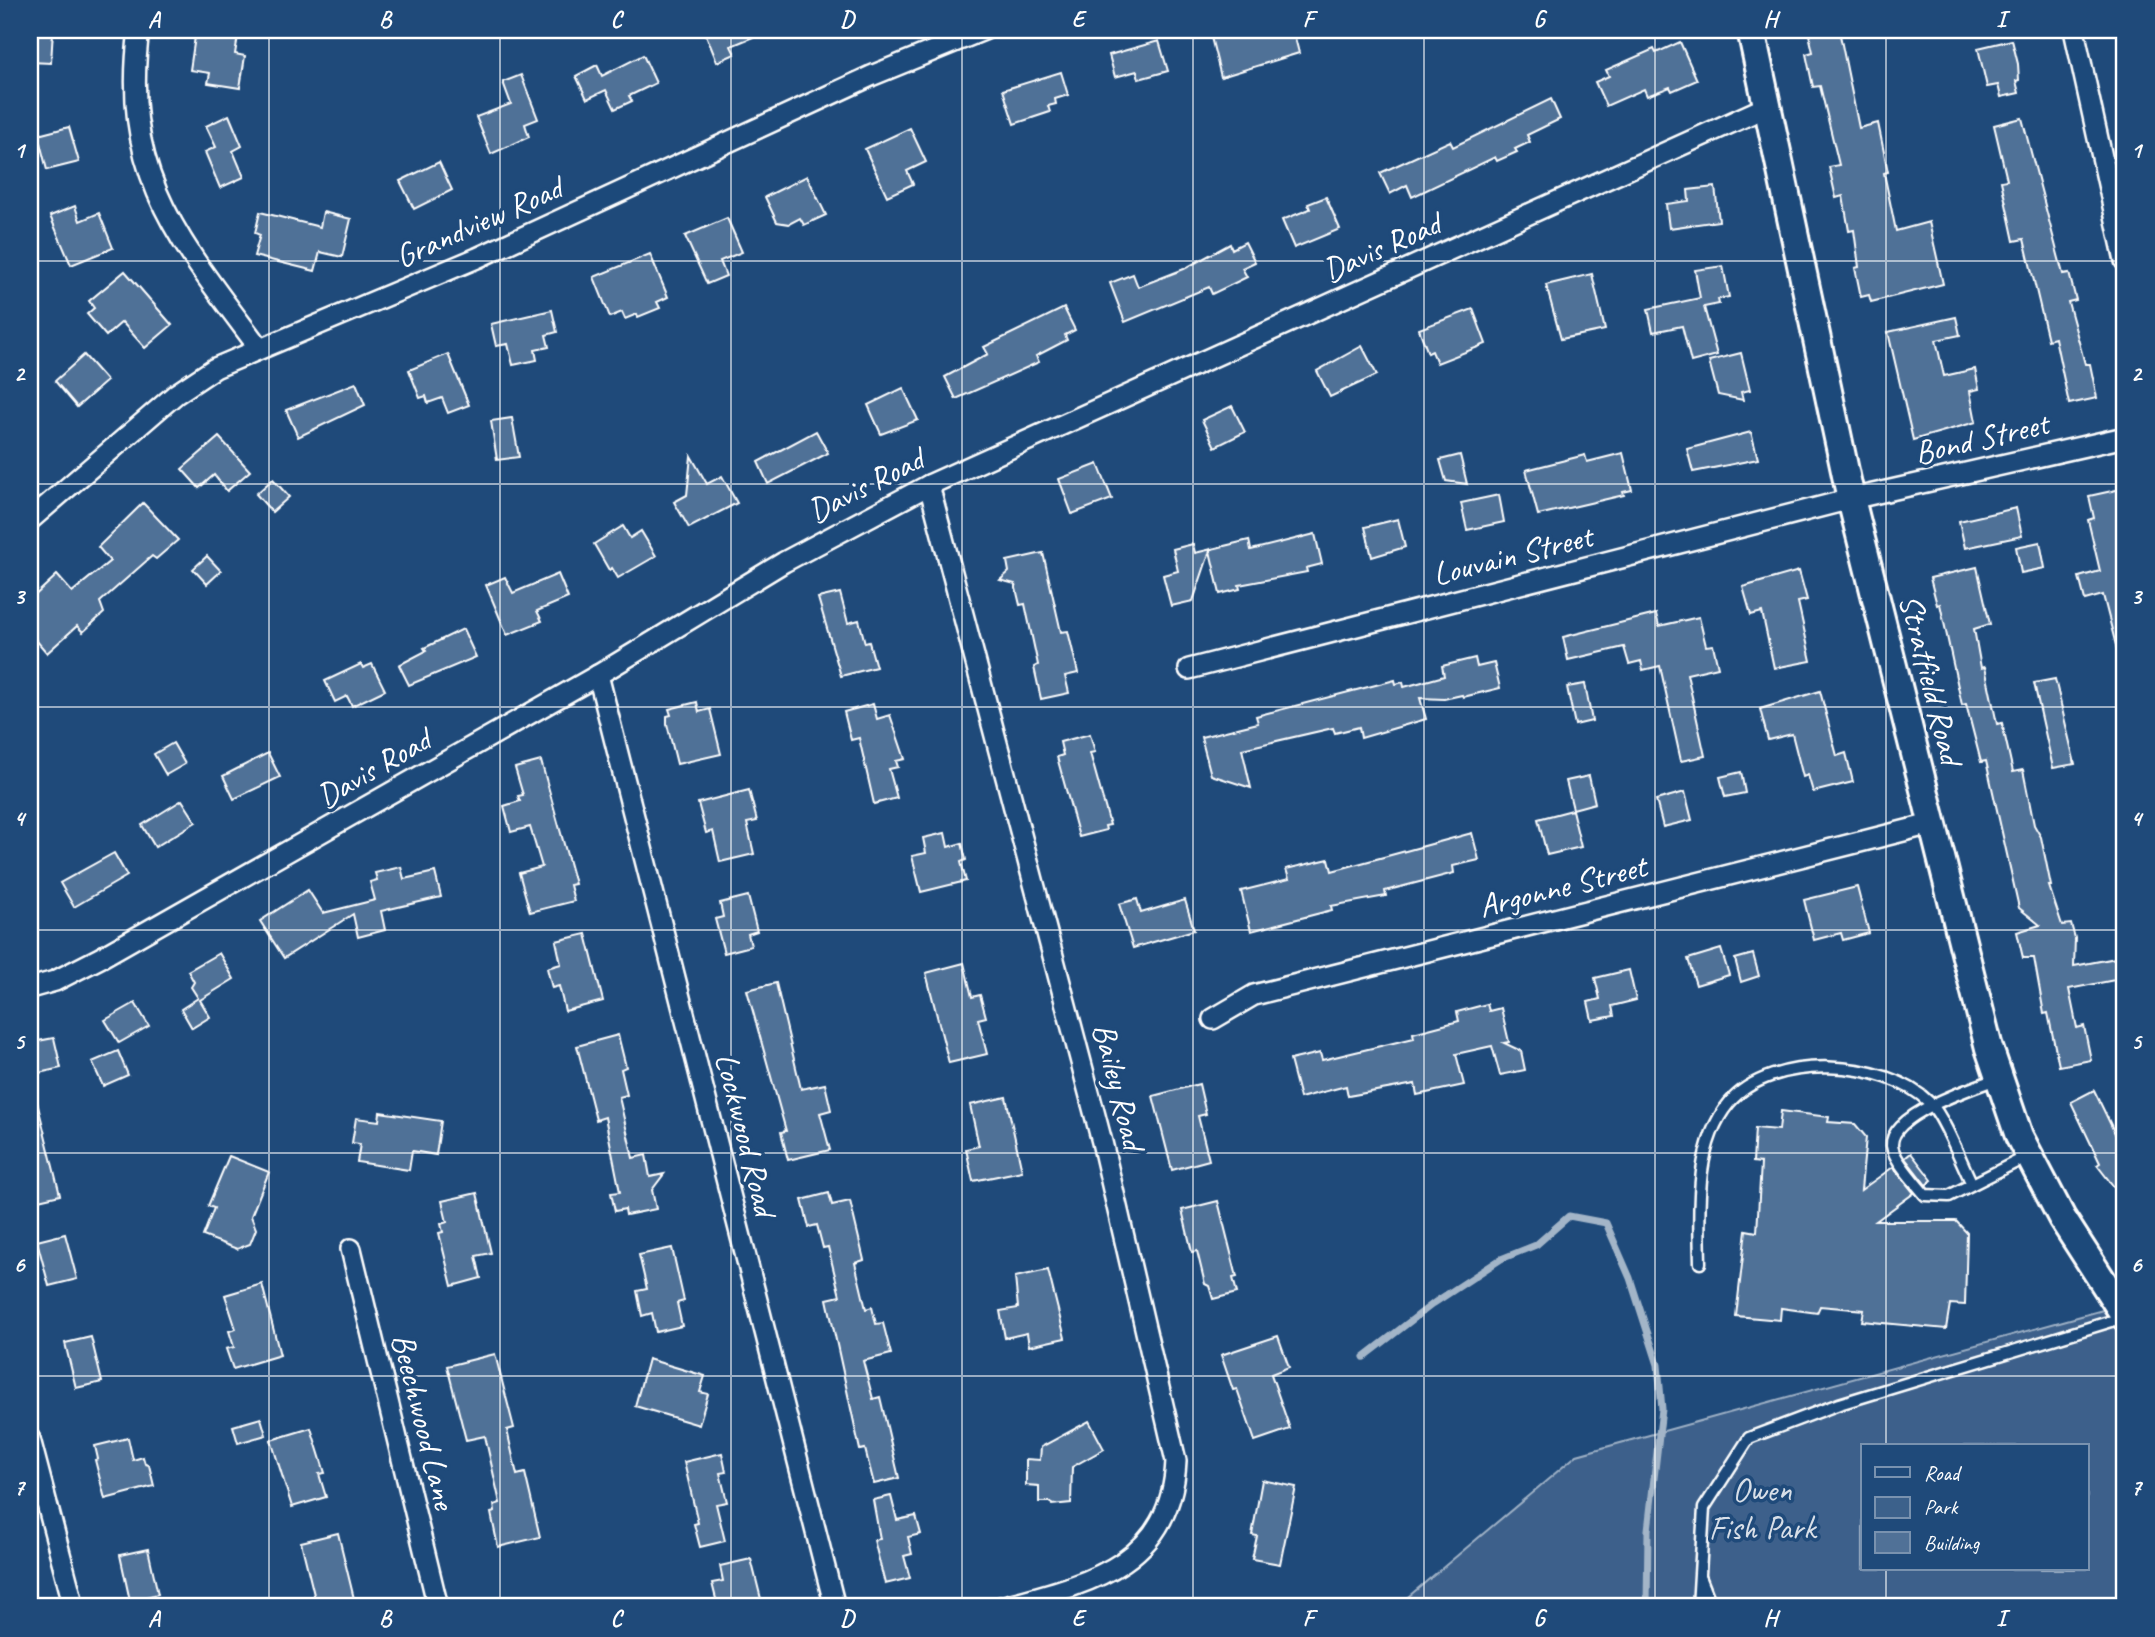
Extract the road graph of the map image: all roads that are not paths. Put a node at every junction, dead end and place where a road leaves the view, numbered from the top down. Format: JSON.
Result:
{"nodes":[{"id":1,"x":139,"y":30,"type":"edge"},
{"id":2,"x":984,"y":30,"type":"edge"},
{"id":3,"x":1751,"y":30,"type":"edge"},
{"id":4,"x":2074,"y":30,"type":"edge"},
{"id":5,"x":1766,"y":107,"type":"junction"},
{"id":6,"x":2125,"y":261,"type":"edge"},
{"id":7,"x":259,"y":348,"type":"junction"},
{"id":8,"x":2125,"y":437,"type":"edge"},
{"id":9,"x":929,"y":485,"type":"junction"},
{"id":10,"x":1851,"y":499,"type":"junction"},
{"id":11,"x":30,"y":520,"type":"edge"},
{"id":12,"x":1189,"y":669,"type":"dead end"},
{"id":13,"x":598,"y":675,"type":"junction"},
{"id":14,"x":1931,"y":824,"type":"junction"},
{"id":15,"x":30,"y":988,"type":"edge"},
{"id":16,"x":1213,"y":1019,"type":"dead end"},
{"id":17,"x":1999,"y":1078,"type":"junction"},
{"id":18,"x":1933,"y":1105,"type":"junction"},
{"id":19,"x":2029,"y":1155,"type":"junction"},
{"id":20,"x":1972,"y":1184,"type":"junction"},
{"id":21,"x":351,"y":1249,"type":"dead end"},
{"id":22,"x":1700,"y":1263,"type":"dead end"},
{"id":23,"x":2125,"y":1316,"type":"edge"},
{"id":24,"x":30,"y":1438,"type":"edge"},
{"id":25,"x":1699,"y":1572,"type":"junction"},
{"id":26,"x":74,"y":1607,"type":"edge"},
{"id":27,"x":438,"y":1607,"type":"edge"},
{"id":28,"x":835,"y":1607,"type":"edge"},
{"id":29,"x":1000,"y":1607,"type":"edge"},
{"id":30,"x":1698,"y":1607,"type":"edge"},
{"id":31,"x":1712,"y":1607,"type":"edge"}],
"edges":[{"from":1,"to":7,"type":"street"},
{"from":2,"to":7,"type":"street","name":"Grandview Road"},
{"from":3,"to":5,"type":"main road","name":"Stratfield Road"},
{"from":4,"to":6,"type":"street"},
{"from":5,"to":9,"type":"street","name":"Davis Road"},
{"from":5,"to":10,"type":"main road","name":"Stratfield Road"},
{"from":7,"to":11,"type":"street","name":"Grandview Road"},
{"from":8,"to":10,"type":"street","name":"Bond Street"},
{"from":9,"to":13,"type":"street","name":"Davis Road"},
{"from":9,"to":29,"type":"street","name":"Bailey Road"},
{"from":10,"to":12,"type":"street","name":"Louvain Street"},
{"from":10,"to":14,"type":"main road","name":"Stratfield Road"},
{"from":13,"to":15,"type":"street","name":"Davis Road"},
{"from":13,"to":28,"type":"street","name":"Lockwood Road"},
{"from":14,"to":16,"type":"street","name":"Argonne Street"},
{"from":14,"to":17,"type":"main road","name":"Stratfield Road"},
{"from":17,"to":18,"type":"lane"},
{"from":17,"to":19,"type":"main road","name":"Stratfield Road"},
{"from":18,"to":20,"type":"lane"},
{"from":18,"to":20,"type":"lane"},
{"from":18,"to":22,"type":"lane"},
{"from":19,"to":20,"type":"lane"},
{"from":19,"to":23,"type":"main road","name":"Stratfield Road"},
{"from":21,"to":27,"type":"street","name":"Beechwood Lane"},
{"from":23,"to":25,"type":"lane"},
{"from":24,"to":26,"type":"street"},
{"from":25,"to":30,"type":"lane"},
{"from":25,"to":31,"type":"lane"}]}
